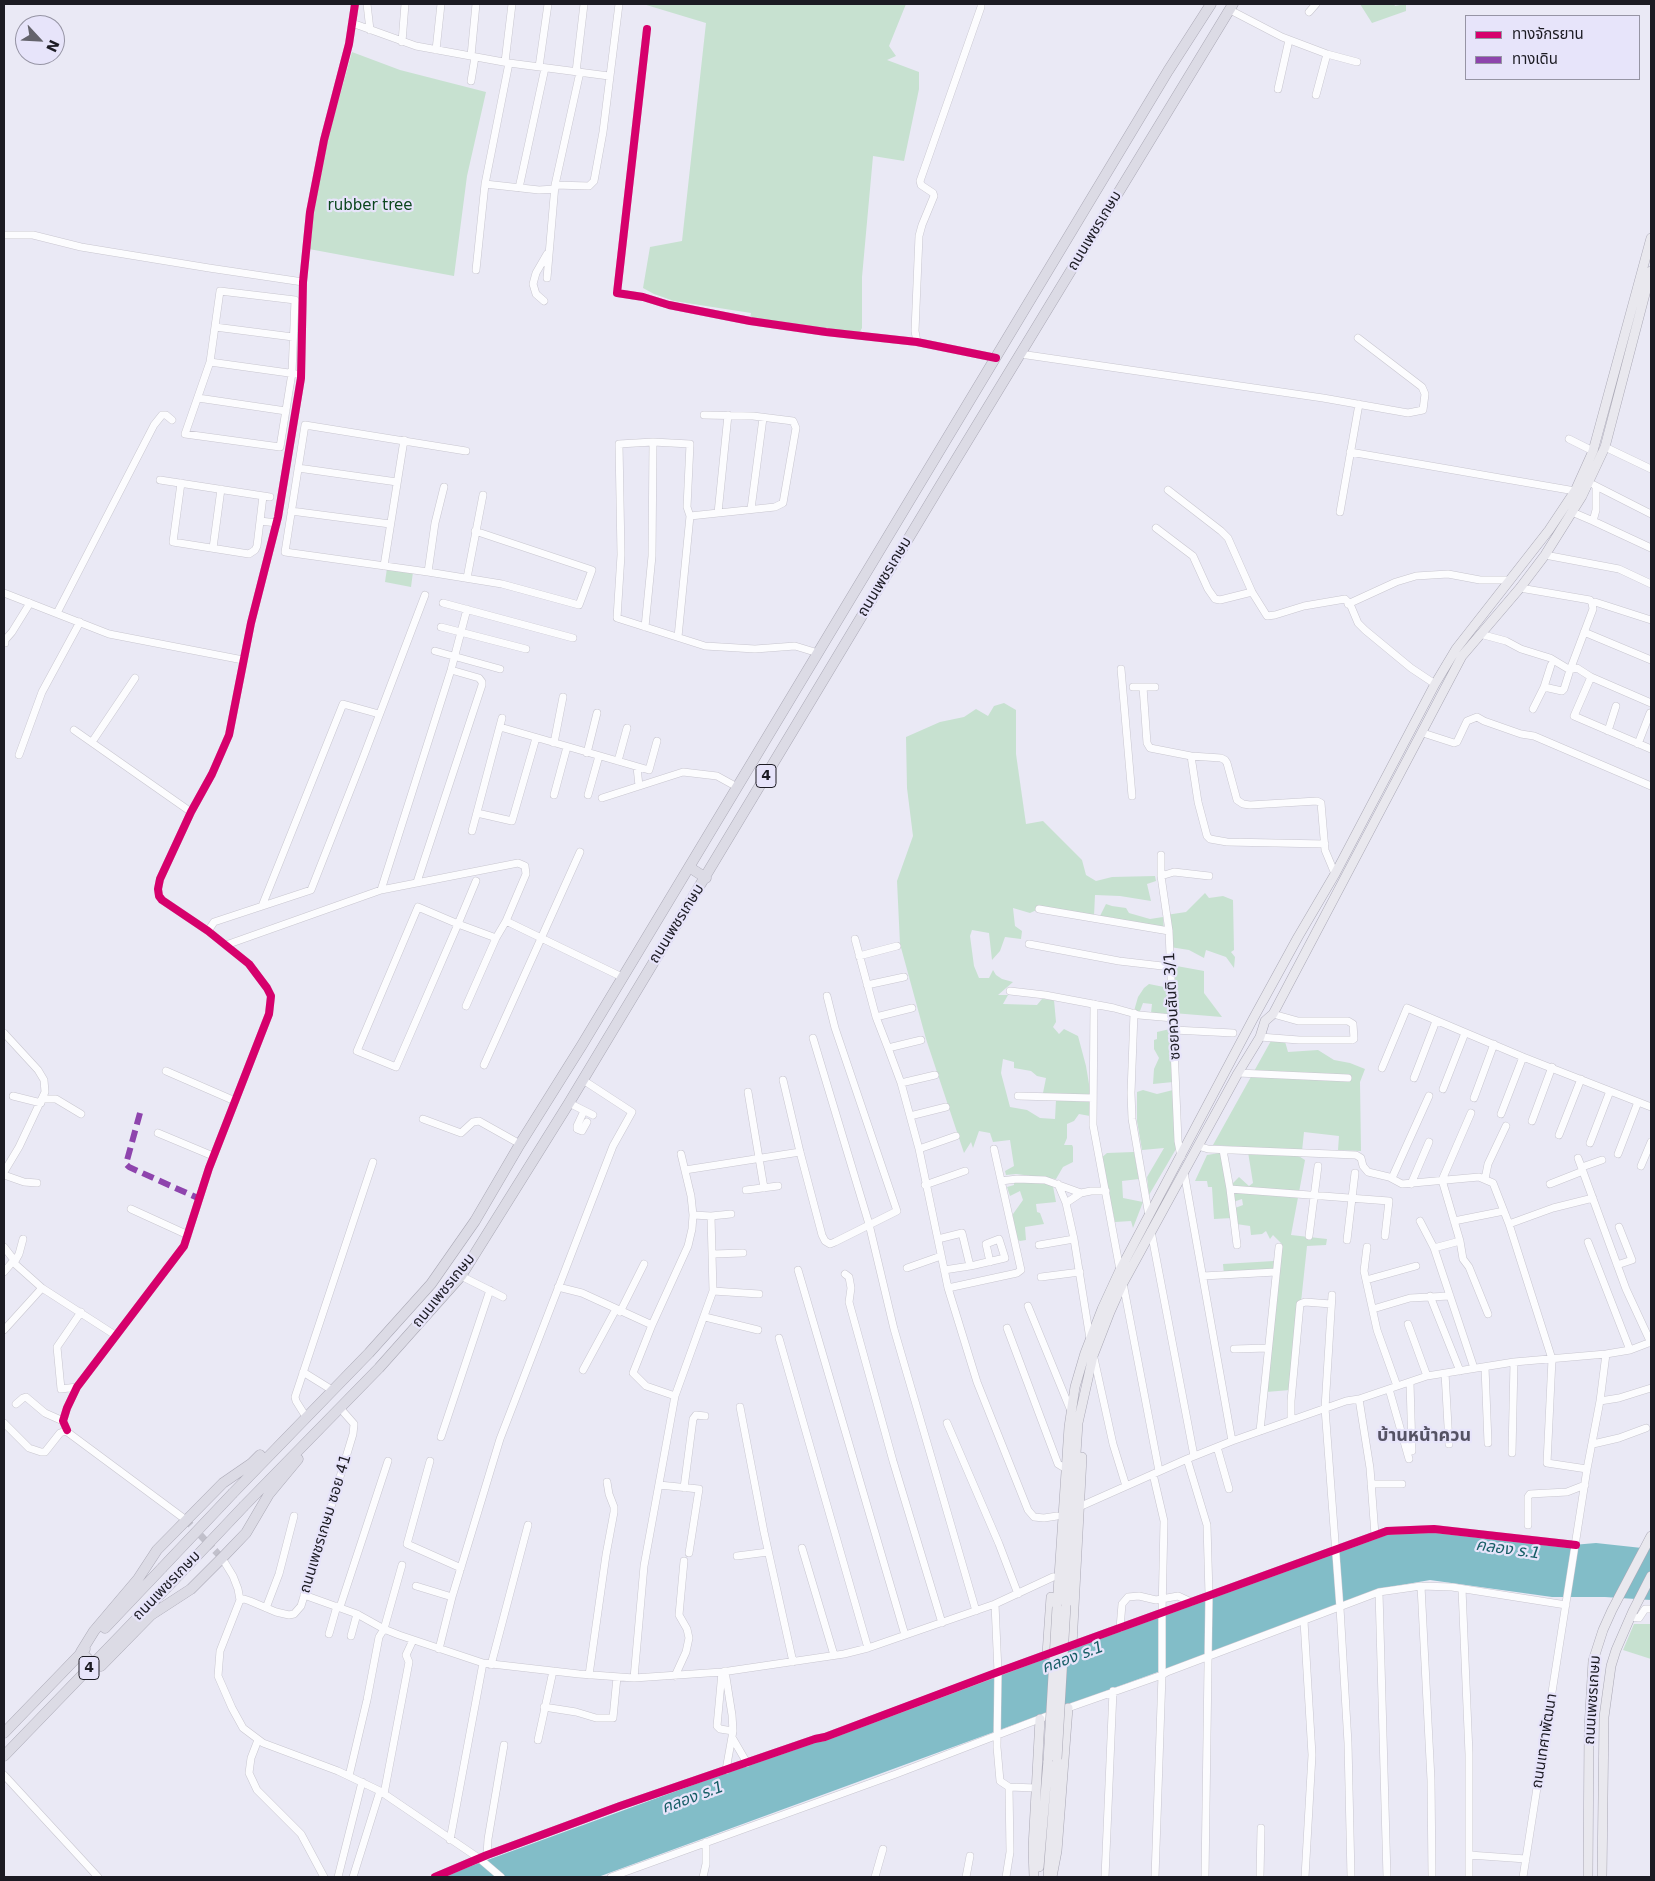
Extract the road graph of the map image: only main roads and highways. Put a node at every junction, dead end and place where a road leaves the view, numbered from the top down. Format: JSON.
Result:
{"nodes":[{"id":1,"x":1211,"y":4,"type":"edge"},
{"id":2,"x":1235,"y":7,"type":"edge"},
{"id":3,"x":1651,"y":238,"type":"edge"},
{"id":4,"x":1651,"y":271,"type":"edge"},
{"id":5,"x":689,"y":867,"type":"junction"},
{"id":6,"x":706,"y":878,"type":"junction"},
{"id":7,"x":1298,"y":936,"type":"junction"},
{"id":8,"x":1310,"y":943,"type":"junction"},
{"id":9,"x":1085,"y":1387,"type":"junction"},
{"id":10,"x":1068,"y":1427,"type":"junction"},
{"id":11,"x":288,"y":1436,"type":"junction"},
{"id":12,"x":312,"y":1437,"type":"junction"},
{"id":13,"x":1651,"y":1536,"type":"edge"},
{"id":14,"x":1651,"y":1576,"type":"edge"},
{"id":15,"x":1072,"y":1646,"type":"road end"},
{"id":16,"x":81,"y":1652,"type":"junction"},
{"id":17,"x":1047,"y":1654,"type":"road end"},
{"id":18,"x":93,"y":1664,"type":"junction"},
{"id":19,"x":1068,"y":1708,"type":"road end"},
{"id":20,"x":1040,"y":1719,"type":"road end"},
{"id":21,"x":4,"y":1733,"type":"edge"},
{"id":22,"x":4,"y":1756,"type":"edge"},
{"id":23,"x":1052,"y":1760,"type":"junction"},
{"id":24,"x":1588,"y":1875,"type":"edge"},
{"id":25,"x":1602,"y":1875,"type":"edge"},
{"id":26,"x":1034,"y":1877,"type":"edge"},
{"id":27,"x":1038,"y":1877,"type":"edge"},
{"id":28,"x":1048,"y":1877,"type":"edge"},
{"id":29,"x":1052,"y":1877,"type":"edge"}],
"edges":[{"from":1,"to":5,"type":"highway","name":"ถนนเพชรเกษม","number":"4"},
{"from":2,"to":6,"type":"highway","name":"ถนนเพชรเกษม","number":"4"},
{"from":3,"to":7,"type":"main road"},
{"from":4,"to":8,"type":"main road"},
{"from":5,"to":6,"type":"highway"},
{"from":5,"to":11,"type":"highway","name":"ถนนเพชรเกษม","number":"4"},
{"from":6,"to":12,"type":"highway","name":"ถนนเพชรเกษม","number":"4"},
{"from":7,"to":8,"type":"main road"},
{"from":7,"to":10,"type":"main road"},
{"from":8,"to":9,"type":"main road"},
{"from":9,"to":15,"type":"main road"},
{"from":9,"to":23,"type":"main road","bridge":true},
{"from":10,"to":17,"type":"main road"},
{"from":10,"to":23,"type":"main road","bridge":true},
{"from":11,"to":16,"type":"highway","name":"ถนนเพชรเกษม","number":"4","bridge":true},
{"from":11,"to":16,"type":"highway"},
{"from":12,"to":18,"type":"highway","name":"ถนนเพชรเกษม","number":"4","bridge":true},
{"from":12,"to":18,"type":"highway"},
{"from":13,"to":24,"type":"main road","name":"ถนนเพชรเกษม"},
{"from":14,"to":25,"type":"main road","name":"ถนนเพชรเกษม"},
{"from":16,"to":18,"type":"highway"},
{"from":16,"to":21,"type":"highway","name":"ถนนเพชรเกษม","number":"4"},
{"from":18,"to":22,"type":"highway","name":"ถนนเพชรเกษม","number":"4"},
{"from":19,"to":29,"type":"main road"},
{"from":20,"to":26,"type":"main road"},
{"from":23,"to":27,"type":"main road"},
{"from":23,"to":28,"type":"main road"},
{"from":24,"to":25,"type":"main road"}]}
